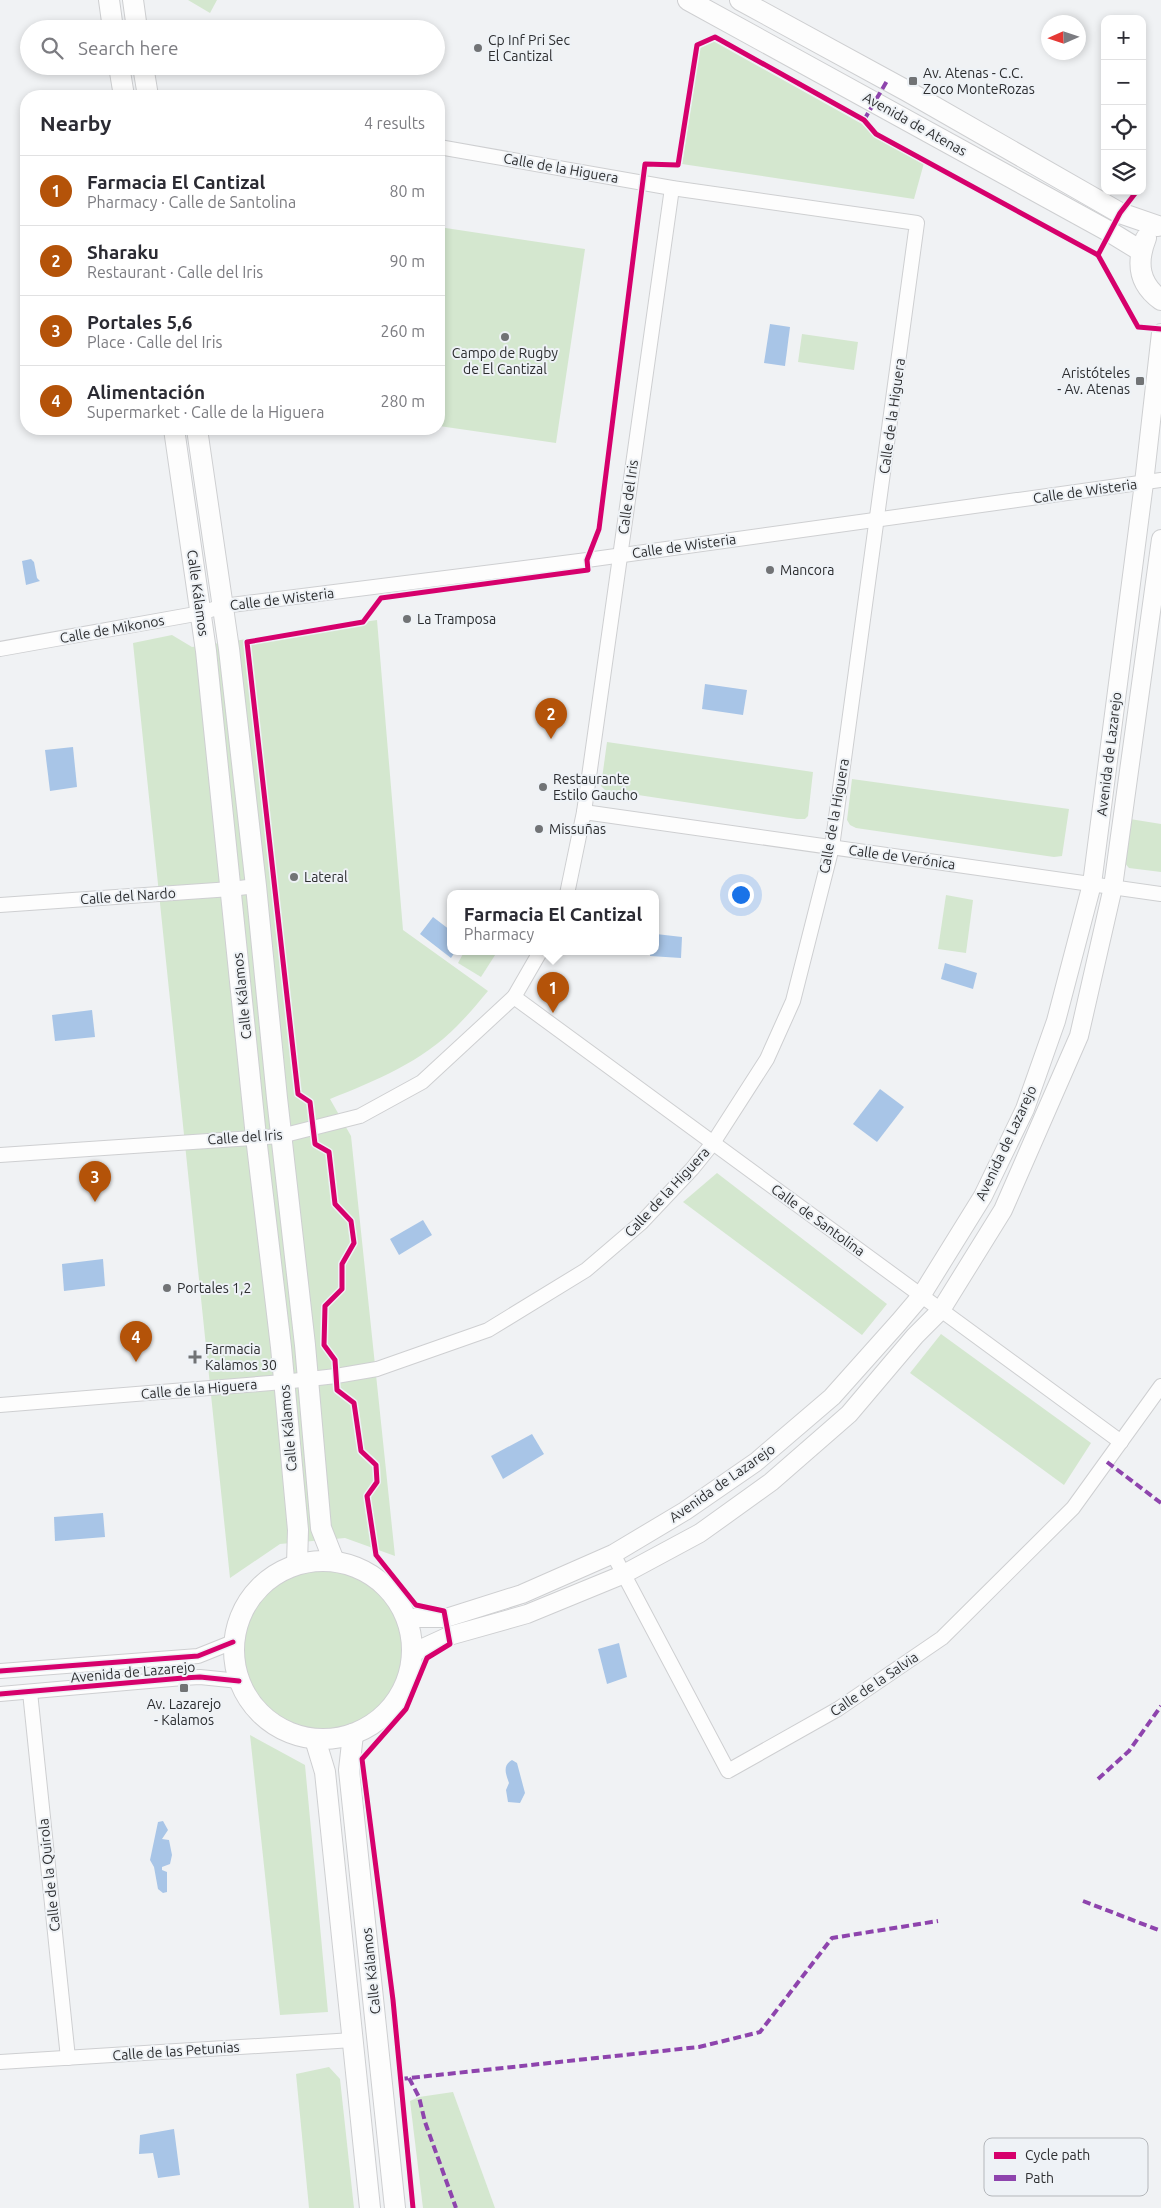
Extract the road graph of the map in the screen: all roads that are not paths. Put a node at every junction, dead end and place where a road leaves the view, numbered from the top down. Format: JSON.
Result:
{"nodes":[{"id":1,"x":109,"y":0,"type":"edge"},
{"id":2,"x":133,"y":0,"type":"edge"},
{"id":3,"x":688,"y":0,"type":"edge"},
{"id":4,"x":740,"y":0,"type":"edge"},
{"id":5,"x":112,"y":20,"type":"edge"},
{"id":6,"x":136,"y":20,"type":"edge"},
{"id":7,"x":120,"y":75,"type":"edge"},
{"id":8,"x":144,"y":75,"type":"edge"},
{"id":9,"x":123,"y":90,"type":"edge"},
{"id":10,"x":147,"y":90,"type":"edge"},
{"id":11,"x":445,"y":148,"type":"edge"},
{"id":12,"x":672,"y":188,"type":"junction"},
{"id":13,"x":1160,"y":225,"type":"edge"},
{"id":14,"x":1141,"y":251,"type":"junction"},
{"id":15,"x":1161,"y":300,"type":"edge"},
{"id":16,"x":1161,"y":333,"type":"edge"},
{"id":17,"x":175,"y":435,"type":"edge"},
{"id":18,"x":198,"y":435,"type":"edge"},
{"id":19,"x":1152,"y":481,"type":"edge"},
{"id":20,"x":878,"y":519,"type":"junction"},
{"id":21,"x":1161,"y":538,"type":"edge"},
{"id":22,"x":619,"y":554,"type":"junction"},
{"id":23,"x":223,"y":606,"type":"junction"},
{"id":24,"x":201,"y":613,"type":"junction"},
{"id":25,"x":0,"y":648,"type":"edge"},
{"id":26,"x":584,"y":812,"type":"junction"},
{"id":27,"x":832,"y":847,"type":"junction"},
{"id":28,"x":1092,"y":884,"type":"junction"},
{"id":29,"x":256,"y":886,"type":"junction"},
{"id":30,"x":1112,"y":887,"type":"junction"},
{"id":31,"x":232,"y":889,"type":"junction"},
{"id":32,"x":568,"y":890,"type":"edge"},
{"id":33,"x":1161,"y":894,"type":"edge"},
{"id":34,"x":0,"y":905,"type":"edge"},
{"id":35,"x":538,"y":955,"type":"edge"},
{"id":36,"x":514,"y":997,"type":"junction"},
{"id":37,"x":281,"y":1136,"type":"junction"},
{"id":38,"x":256,"y":1137,"type":"junction"},
{"id":39,"x":713,"y":1142,"type":"junction"},
{"id":40,"x":0,"y":1155,"type":"edge"},
{"id":41,"x":921,"y":1296,"type":"junction"},
{"id":42,"x":941,"y":1310,"type":"junction"},
{"id":43,"x":308,"y":1380,"type":"junction"},
{"id":44,"x":283,"y":1382,"type":"junction"},
{"id":45,"x":1161,"y":1386,"type":"edge"},
{"id":46,"x":0,"y":1405,"type":"edge"},
{"id":47,"x":1121,"y":1442,"type":"junction"},
{"id":48,"x":613,"y":1554,"type":"junction"},
{"id":49,"x":334,"y":1561,"type":"junction"},
{"id":50,"x":297,"y":1564,"type":"junction"},
{"id":51,"x":622,"y":1575,"type":"junction"},
{"id":52,"x":406,"y":1618,"type":"junction"},
{"id":53,"x":234,"y":1642,"type":"junction"},
{"id":54,"x":412,"y":1653,"type":"junction"},
{"id":55,"x":0,"y":1672,"type":"edge"},
{"id":56,"x":239,"y":1681,"type":"junction"},
{"id":57,"x":30,"y":1692,"type":"junction"},
{"id":58,"x":0,"y":1694,"type":"edge"},
{"id":59,"x":354,"y":1734,"type":"junction"},
{"id":60,"x":315,"y":1739,"type":"junction"},
{"id":61,"x":353,"y":2040,"type":"junction"},
{"id":62,"x":68,"y":2058,"type":"junction"},
{"id":63,"x":0,"y":2062,"type":"edge"},
{"id":64,"x":370,"y":2208,"type":"edge"},
{"id":65,"x":395,"y":2208,"type":"edge"}],
"edges":[{"from":1,"to":5,"type":"main road"},
{"from":2,"to":6,"type":"main road"},
{"from":3,"to":14,"type":"main road","name":"Avenida de Atenas"},
{"from":4,"to":13,"type":"main road","name":"Avenida de Atenas"},
{"from":7,"to":9,"type":"main road"},
{"from":8,"to":10,"type":"main road"},
{"from":11,"to":12,"type":"street","name":"Calle de la Higuera"},
{"from":12,"to":20,"type":"street","name":"Calle de la Higuera"},
{"from":12,"to":22,"type":"street","name":"Calle del Iris"},
{"from":13,"to":14,"type":"main road"},
{"from":14,"to":15,"type":"main road"},
{"from":16,"to":19,"type":"street","name":"Avenida de Lazarejo"},
{"from":17,"to":24,"type":"main road","name":"Calle Kálamos"},
{"from":18,"to":23,"type":"main road","name":"Calle Kálamos"},
{"from":19,"to":20,"type":"street","name":"Calle de Wisteria"},
{"from":19,"to":28,"type":"street","name":"Avenida de Lazarejo"},
{"from":20,"to":22,"type":"street","name":"Calle de Wisteria"},
{"from":20,"to":27,"type":"street","name":"Calle de la Higuera"},
{"from":21,"to":30,"type":"street","name":"Avenida de Lazarejo"},
{"from":22,"to":23,"type":"street","name":"Calle de Wisteria"},
{"from":22,"to":26,"type":"street","name":"Calle del Iris"},
{"from":23,"to":24,"type":"street","name":"Calle de Mikonos"},
{"from":23,"to":29,"type":"main road","name":"Calle Kálamos"},
{"from":24,"to":25,"type":"street","name":"Calle de Mikonos"},
{"from":24,"to":31,"type":"main road","name":"Calle Kálamos"},
{"from":26,"to":27,"type":"street","name":"Calle de Verónica"},
{"from":26,"to":32,"type":"street","name":"Calle del Iris"},
{"from":27,"to":28,"type":"street","name":"Calle de Verónica"},
{"from":27,"to":39,"type":"street","name":"Calle de la Higuera"},
{"from":28,"to":30,"type":"street","name":"Calle de Verónica"},
{"from":28,"to":41,"type":"street","name":"Avenida de Lazarejo"},
{"from":29,"to":31,"type":"street","name":"Calle del Nardo"},
{"from":29,"to":37,"type":"main road","name":"Calle Kálamos"},
{"from":30,"to":33,"type":"street","name":"Calle de Verónica"},
{"from":30,"to":42,"type":"street","name":"Avenida de Lazarejo"},
{"from":31,"to":34,"type":"street","name":"Calle del Nardo"},
{"from":31,"to":38,"type":"main road","name":"Calle Kálamos"},
{"from":35,"to":36,"type":"street","name":"Calle del Iris"},
{"from":36,"to":37,"type":"street","name":"Calle del Iris"},
{"from":36,"to":39,"type":"street","name":"Calle de Santolina"},
{"from":37,"to":38,"type":"street","name":"Calle del Iris"},
{"from":37,"to":43,"type":"main road","name":"Calle Kálamos"},
{"from":38,"to":40,"type":"street","name":"Calle del Iris"},
{"from":38,"to":44,"type":"main road","name":"Calle Kálamos"},
{"from":39,"to":41,"type":"street","name":"Calle de Santolina"},
{"from":39,"to":43,"type":"street","name":"Calle de la Higuera"},
{"from":41,"to":42,"type":"street","name":"Calle de Santolina"},
{"from":41,"to":48,"type":"street","name":"Avenida de Lazarejo"},
{"from":42,"to":47,"type":"street","name":"Calle de Santolina"},
{"from":42,"to":51,"type":"street","name":"Avenida de Lazarejo"},
{"from":43,"to":44,"type":"street","name":"Calle de la Higuera"},
{"from":43,"to":49,"type":"main road","name":"Calle Kálamos"},
{"from":44,"to":46,"type":"street","name":"Calle de la Higuera"},
{"from":44,"to":50,"type":"main road","name":"Calle Kálamos"},
{"from":45,"to":47,"type":"street","name":"Calle de la Salvia"},
{"from":47,"to":51,"type":"street","name":"Calle de la Salvia"},
{"from":48,"to":51,"type":"street","name":"Calle de la Salvia"},
{"from":48,"to":52,"type":"street","name":"Avenida de Lazarejo"},
{"from":49,"to":50,"type":"main road"},
{"from":49,"to":52,"type":"main road"},
{"from":50,"to":53,"type":"main road"},
{"from":51,"to":54,"type":"street","name":"Avenida de Lazarejo"},
{"from":52,"to":54,"type":"main road"},
{"from":53,"to":55,"type":"street","name":"Avenida de Lazarejo"},
{"from":53,"to":56,"type":"main road"},
{"from":54,"to":59,"type":"main road"},
{"from":56,"to":57,"type":"street","name":"Avenida de Lazarejo"},
{"from":56,"to":60,"type":"main road"},
{"from":57,"to":58,"type":"street","name":"Avenida de Lazarejo"},
{"from":57,"to":62,"type":"street","name":"Calle de la Quirola"},
{"from":59,"to":60,"type":"main road"},
{"from":59,"to":65,"type":"main road","name":"Calle Kálamos"},
{"from":60,"to":61,"type":"main road","name":"Calle Kálamos"},
{"from":61,"to":62,"type":"street","name":"Calle de las Petunias"},
{"from":61,"to":64,"type":"main road","name":"Calle Kálamos"},
{"from":62,"to":63,"type":"street","name":"Calle de las Petunias"}]}
